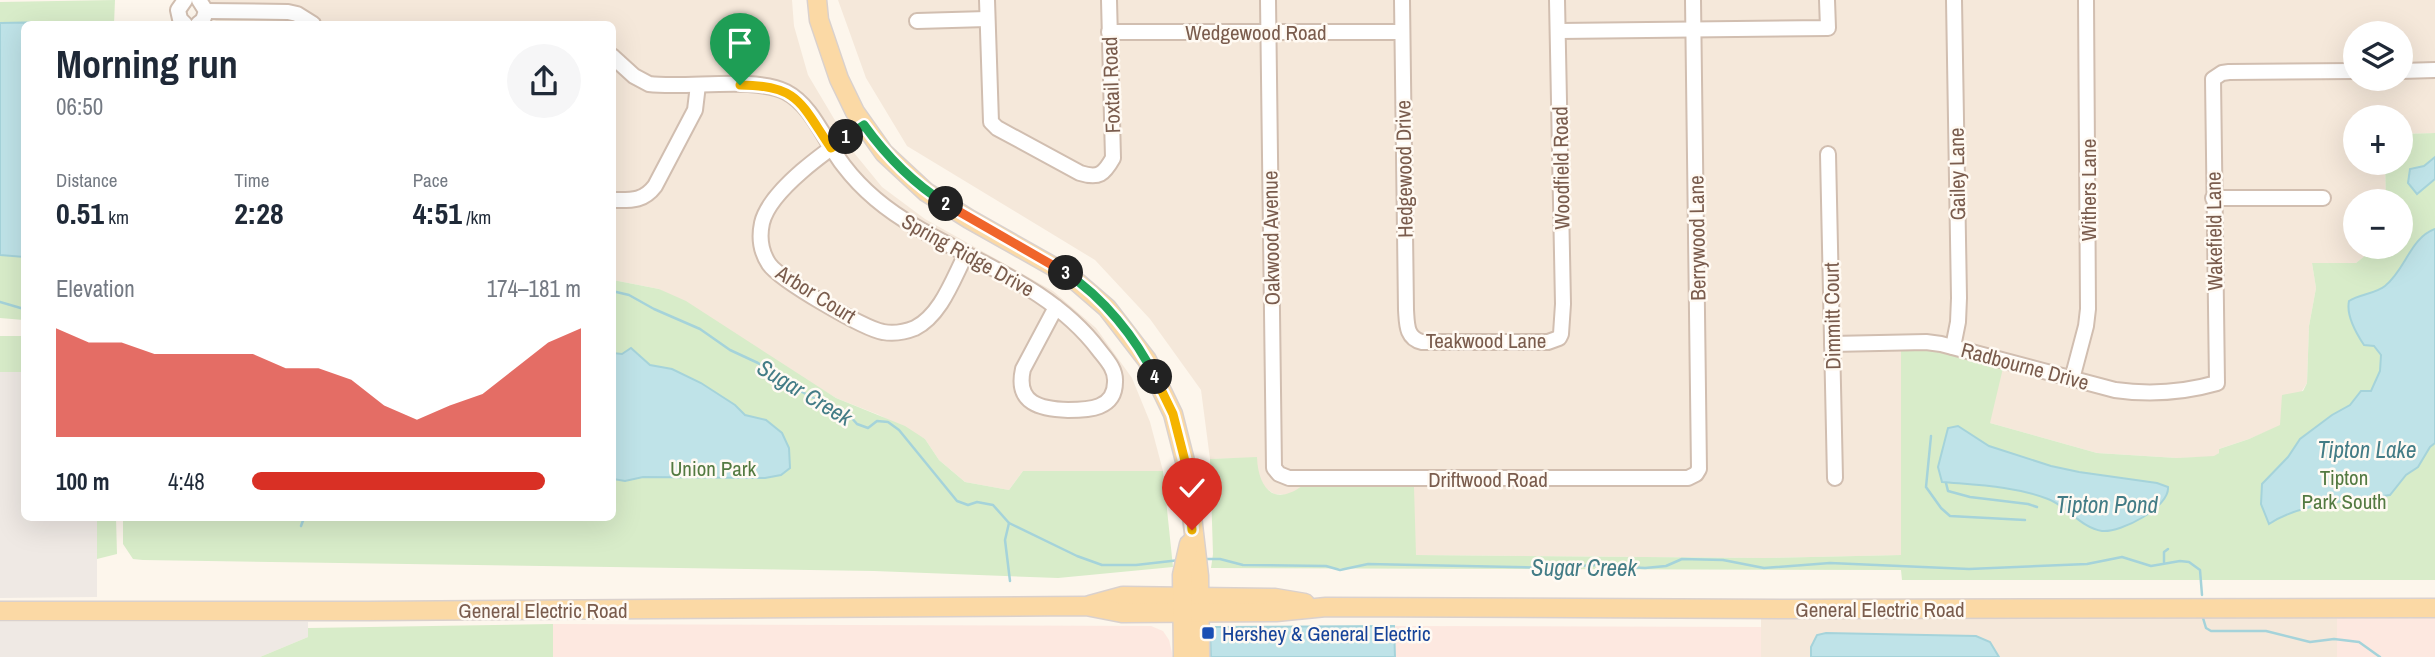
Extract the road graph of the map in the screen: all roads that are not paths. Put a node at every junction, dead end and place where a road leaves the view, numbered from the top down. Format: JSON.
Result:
{"nodes":[{"id":1,"x":185,"y":0,"type":"edge"},
{"id":2,"x":817,"y":0,"type":"edge"},
{"id":3,"x":987,"y":0,"type":"edge"},
{"id":4,"x":1109,"y":0,"type":"edge"},
{"id":5,"x":1268,"y":0,"type":"edge"},
{"id":6,"x":1402,"y":0,"type":"edge"},
{"id":7,"x":1557,"y":0,"type":"edge"},
{"id":8,"x":1693,"y":0,"type":"edge"},
{"id":9,"x":1827,"y":0,"type":"edge"},
{"id":10,"x":1954,"y":0,"type":"edge"},
{"id":11,"x":2086,"y":0,"type":"edge"},
{"id":12,"x":202,"y":6,"type":"edge"},
{"id":13,"x":987,"y":19,"type":"junction"},
{"id":14,"x":182,"y":21,"type":"edge"},
{"id":15,"x":308,"y":21,"type":"edge"},
{"id":16,"x":917,"y":21,"type":"dead end"},
{"id":17,"x":1694,"y":30,"type":"junction"},
{"id":18,"x":1559,"y":31,"type":"junction"},
{"id":19,"x":1109,"y":32,"type":"junction"},
{"id":20,"x":1268,"y":32,"type":"junction"},
{"id":21,"x":1402,"y":32,"type":"junction"},
{"id":22,"x":616,"y":60,"type":"edge"},
{"id":23,"x":2343,"y":71,"type":"edge"},
{"id":24,"x":2413,"y":71,"type":"edge"},
{"id":25,"x":2435,"y":71,"type":"edge"},
{"id":26,"x":698,"y":85,"type":"junction"},
{"id":27,"x":864,"y":125,"type":"junction"},
{"id":28,"x":831,"y":148,"type":"junction"},
{"id":29,"x":1828,"y":154,"type":"dead end"},
{"id":30,"x":2213,"y":198,"type":"junction"},
{"id":31,"x":2323,"y":198,"type":"dead end"},
{"id":32,"x":616,"y":200,"type":"edge"},
{"id":33,"x":966,"y":254,"type":"junction"},
{"id":34,"x":1056,"y":307,"type":"junction"},
{"id":35,"x":1560,"y":336,"type":"joint"},
{"id":36,"x":1411,"y":337,"type":"joint"},
{"id":37,"x":1832,"y":344,"type":"junction"},
{"id":38,"x":1953,"y":347,"type":"junction"},
{"id":39,"x":2072,"y":379,"type":"junction"},
{"id":40,"x":2217,"y":383,"type":"joint"},
{"id":41,"x":1279,"y":474,"type":"joint"},
{"id":42,"x":1696,"y":474,"type":"joint"},
{"id":43,"x":1835,"y":478,"type":"dead end"},
{"id":44,"x":1191,"y":604,"type":"junction"},
{"id":45,"x":2435,"y":608,"type":"edge"},
{"id":46,"x":0,"y":611,"type":"edge"},
{"id":47,"x":1184,"y":657,"type":"edge"},
{"id":48,"x":1200,"y":657,"type":"edge"}],
"edges":[{"from":1,"to":14,"type":"street"},
{"from":2,"to":27,"type":"main road"},
{"from":3,"to":13,"type":"street"},
{"from":4,"to":19,"type":"street","name":"Foxtail Road"},
{"from":5,"to":20,"type":"street","name":"Oakwood Avenue"},
{"from":6,"to":21,"type":"street","name":"Hedgewood Drive"},
{"from":7,"to":18,"type":"street","name":"Woodfield Road"},
{"from":8,"to":17,"type":"street","name":"Berrywood Lane"},
{"from":9,"to":17,"type":"street"},
{"from":10,"to":38,"type":"street","name":"Gailey Lane"},
{"from":11,"to":39,"type":"street","name":"Withers Lane"},
{"from":12,"to":15,"type":"street"},
{"from":13,"to":16,"type":"street"},
{"from":13,"to":19,"type":"street","name":"Foxtail Road"},
{"from":17,"to":18,"type":"street"},
{"from":17,"to":42,"type":"street","name":"Berrywood Lane"},
{"from":18,"to":35,"type":"street","name":"Woodfield Road"},
{"from":19,"to":20,"type":"street","name":"Wedgewood Road"},
{"from":20,"to":21,"type":"street","name":"Wedgewood Road"},
{"from":20,"to":41,"type":"street","name":"Oakwood Avenue"},
{"from":21,"to":36,"type":"street","name":"Hedgewood Drive"},
{"from":22,"to":26,"type":"street","name":"Spring Ridge Drive"},
{"from":23,"to":30,"type":"street","name":"Wakefield Lane"},
{"from":24,"to":25,"type":"street"},
{"from":26,"to":28,"type":"street","name":"Spring Ridge Drive"},
{"from":26,"to":32,"type":"street"},
{"from":27,"to":28,"type":"street","name":"Arbor Court"},
{"from":27,"to":44,"type":"main road"},
{"from":28,"to":33,"type":"street","name":"Spring Ridge Drive"},
{"from":28,"to":33,"type":"street","name":"Arbor Court"},
{"from":29,"to":37,"type":"street","name":"Dimmitt Court"},
{"from":30,"to":31,"type":"street"},
{"from":30,"to":40,"type":"street","name":"Wakefield Lane"},
{"from":33,"to":34,"type":"street","name":"Spring Ridge Drive"},
{"from":34,"to":34,"type":"street","name":"Spring Ridge Drive"},
{"from":35,"to":36,"type":"street","name":"Teakwood Lane"},
{"from":37,"to":38,"type":"street","name":"Radbourne Drive"},
{"from":37,"to":43,"type":"street","name":"Dimmitt Court"},
{"from":38,"to":39,"type":"street","name":"Radbourne Drive"},
{"from":39,"to":40,"type":"street","name":"Radbourne Drive"},
{"from":41,"to":42,"type":"street","name":"Driftwood Road"},
{"from":44,"to":45,"type":"main road","name":"General Electric Road"},
{"from":44,"to":46,"type":"main road","name":"General Electric Road"},
{"from":44,"to":47,"type":"main road"},
{"from":44,"to":48,"type":"main road"}]}
